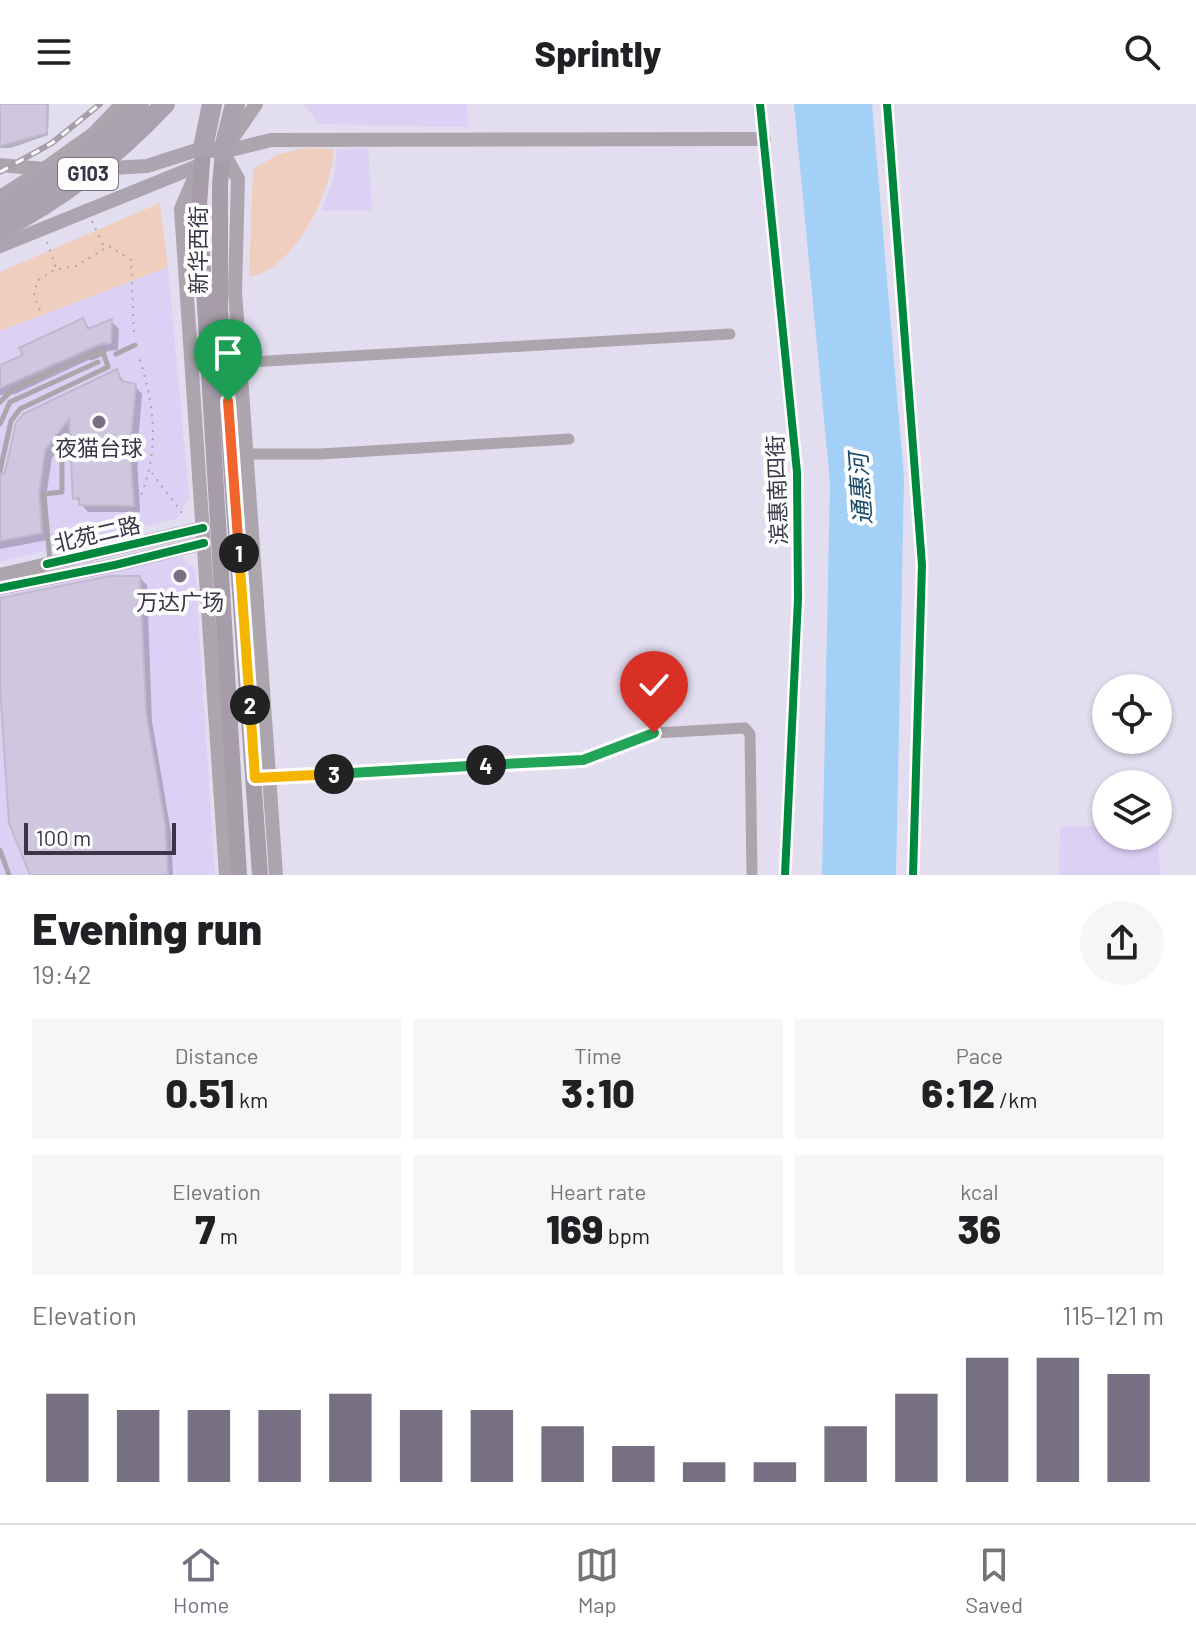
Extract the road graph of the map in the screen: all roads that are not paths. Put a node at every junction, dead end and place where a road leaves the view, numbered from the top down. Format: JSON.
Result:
{"nodes":[{"id":1,"x":122,"y":104,"type":"edge"},
{"id":2,"x":139,"y":104,"type":"edge"},
{"id":3,"x":165,"y":104,"type":"edge"},
{"id":4,"x":201,"y":104,"type":"edge"},
{"id":5,"x":212,"y":104,"type":"edge"},
{"id":6,"x":235,"y":104,"type":"edge"},
{"id":7,"x":256,"y":104,"type":"edge"},
{"id":8,"x":760,"y":104,"type":"edge"},
{"id":9,"x":887,"y":104,"type":"edge"},
{"id":10,"x":764,"y":139,"type":"junction"},
{"id":11,"x":209,"y":155,"type":"junction"},
{"id":12,"x":0,"y":165,"type":"edge"},
{"id":13,"x":44,"y":169,"type":"junction"},
{"id":14,"x":0,"y":197,"type":"edge"},
{"id":15,"x":0,"y":212,"type":"edge"},
{"id":16,"x":0,"y":230,"type":"edge"},
{"id":17,"x":0,"y":246,"type":"edge"},
{"id":18,"x":730,"y":334,"type":"dead end"},
{"id":19,"x":135,"y":345,"type":"road end"},
{"id":20,"x":103,"y":353,"type":"junction"},
{"id":21,"x":116,"y":354,"type":"dead end"},
{"id":22,"x":91,"y":358,"type":"dead end"},
{"id":23,"x":74,"y":361,"type":"junction"},
{"id":24,"x":98,"y":362,"type":"dead end"},
{"id":25,"x":233,"y":362,"type":"junction"},
{"id":26,"x":82,"y":380,"type":"junction"},
{"id":27,"x":13,"y":389,"type":"junction"},
{"id":28,"x":0,"y":402,"type":"edge"},
{"id":29,"x":20,"y":409,"type":"junction"},
{"id":30,"x":4,"y":416,"type":"edge"},
{"id":31,"x":11,"y":421,"type":"junction"},
{"id":32,"x":569,"y":439,"type":"dead end"},
{"id":33,"x":58,"y":440,"type":"dead end"},
{"id":34,"x":248,"y":454,"type":"junction"},
{"id":35,"x":0,"y":471,"type":"edge"},
{"id":36,"x":203,"y":536,"type":"junction"},
{"id":37,"x":50,"y":563,"type":"junction"},
{"id":38,"x":0,"y":575,"type":"edge"},
{"id":39,"x":0,"y":588,"type":"edge"},
{"id":40,"x":262,"y":778,"type":"junction"},
{"id":41,"x":0,"y":854,"type":"edge"},
{"id":42,"x":9,"y":875,"type":"edge"},
{"id":43,"x":226,"y":875,"type":"edge"},
{"id":44,"x":239,"y":875,"type":"edge"},
{"id":45,"x":260,"y":875,"type":"edge"},
{"id":46,"x":276,"y":875,"type":"edge"},
{"id":47,"x":752,"y":875,"type":"edge"},
{"id":48,"x":785,"y":875,"type":"edge"},
{"id":49,"x":913,"y":875,"type":"edge"}],
"edges":[{"from":1,"to":13,"type":"street"},
{"from":2,"to":15,"type":"highway","number":"G103"},
{"from":3,"to":16,"type":"highway","number":"G103"},
{"from":4,"to":11,"type":"street"},
{"from":5,"to":11,"type":"highway"},
{"from":6,"to":11,"type":"highway"},
{"from":7,"to":11,"type":"street"},
{"from":8,"to":10,"type":"street","name":"滨惠南四街"},
{"from":9,"to":49,"type":"street"},
{"from":10,"to":11,"type":"street"},
{"from":10,"to":48,"type":"street","name":"滨惠南四街"},
{"from":11,"to":13,"type":"main road"},
{"from":11,"to":17,"type":"main road"},
{"from":11,"to":25,"type":"main road","name":"新华西街"},
{"from":11,"to":36,"type":"street"},
{"from":11,"to":44,"type":"main road","name":"新华西街"},
{"from":12,"to":13,"type":"street"},
{"from":13,"to":14,"type":"main road"},
{"from":18,"to":25,"type":"street"},
{"from":19,"to":21,"type":"lane"},
{"from":20,"to":22,"type":"lane"},
{"from":20,"to":23,"type":"lane"},
{"from":20,"to":26,"type":"lane"},
{"from":23,"to":26,"type":"lane"},
{"from":23,"to":27,"type":"lane"},
{"from":24,"to":30,"type":"lane"},
{"from":25,"to":34,"type":"street"},
{"from":25,"to":40,"type":"main road","name":"新华西街"},
{"from":26,"to":29,"type":"lane"},
{"from":27,"to":28,"type":"lane"},
{"from":27,"to":29,"type":"lane"},
{"from":29,"to":31,"type":"lane"},
{"from":30,"to":31,"type":"lane"},
{"from":31,"to":35,"type":"lane"},
{"from":32,"to":34,"type":"street"},
{"from":33,"to":37,"type":"lane"},
{"from":34,"to":40,"type":"street"},
{"from":36,"to":37,"type":"street","name":"北苑二路"},
{"from":36,"to":39,"type":"street","name":"北苑二路"},
{"from":36,"to":43,"type":"street"},
{"from":37,"to":38,"type":"street","name":"北苑二路"},
{"from":40,"to":45,"type":"main road","name":"新华西街"},
{"from":40,"to":46,"type":"street"},
{"from":40,"to":47,"type":"street"},
{"from":41,"to":42,"type":"lane"}]}
